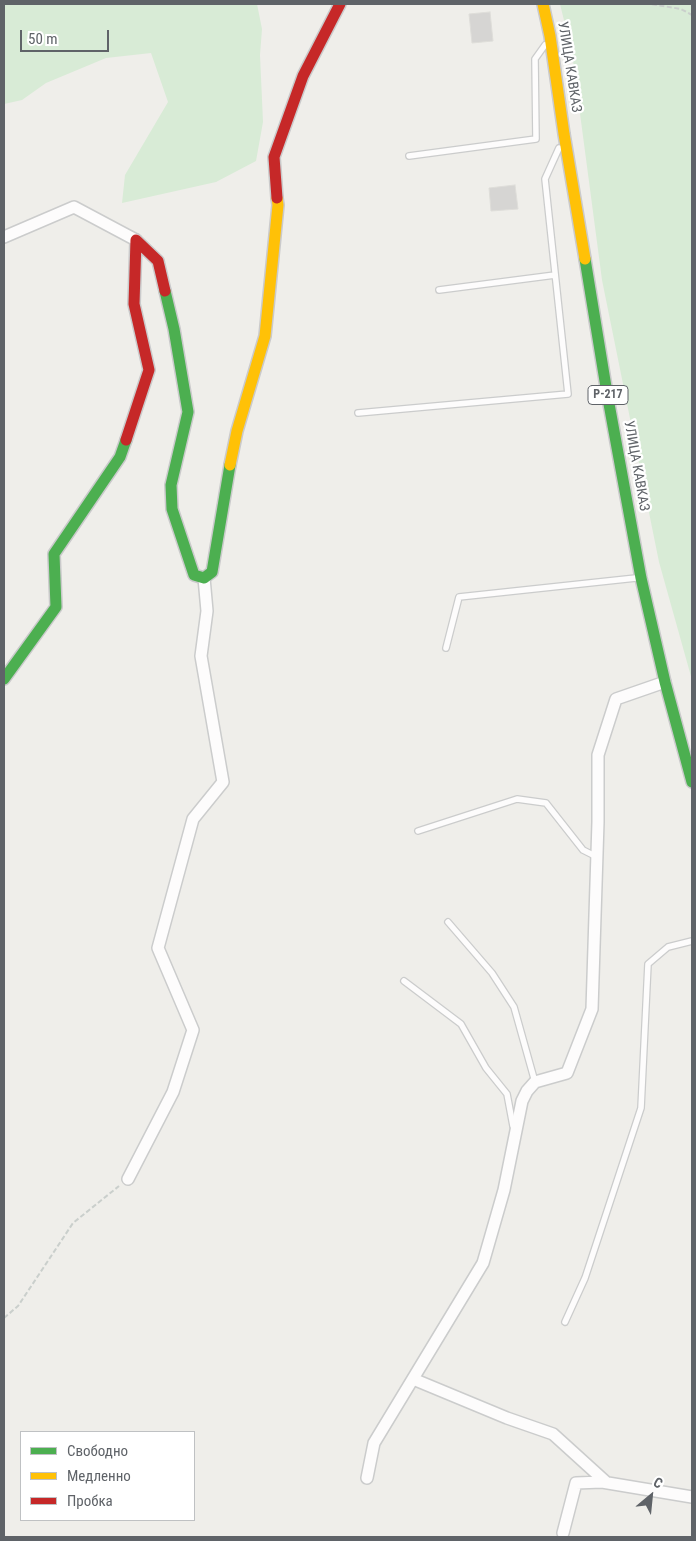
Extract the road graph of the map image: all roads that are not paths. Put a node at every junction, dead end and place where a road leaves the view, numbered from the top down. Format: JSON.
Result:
{"nodes":[{"id":1,"x":340,"y":4,"type":"edge"},
{"id":2,"x":543,"y":4,"type":"edge"},
{"id":3,"x":550,"y":36,"type":"junction"},
{"id":4,"x":564,"y":134,"type":"junction"},
{"id":5,"x":409,"y":156,"type":"dead end"},
{"id":6,"x":4,"y":237,"type":"edge"},
{"id":7,"x":136,"y":240,"type":"junction"},
{"id":8,"x":555,"y":275,"type":"junction"},
{"id":9,"x":439,"y":290,"type":"dead end"},
{"id":10,"x":358,"y":412,"type":"dead end"},
{"id":11,"x":204,"y":578,"type":"junction"},
{"id":12,"x":641,"y":578,"type":"junction"},
{"id":13,"x":446,"y":648,"type":"dead end"},
{"id":14,"x":4,"y":679,"type":"edge"},
{"id":15,"x":665,"y":682,"type":"junction"},
{"id":16,"x":692,"y":782,"type":"edge"},
{"id":17,"x":418,"y":831,"type":"dead end"},
{"id":18,"x":597,"y":857,"type":"junction"},
{"id":19,"x":448,"y":922,"type":"dead end"},
{"id":20,"x":692,"y":941,"type":"edge"},
{"id":21,"x":404,"y":981,"type":"dead end"},
{"id":22,"x":535,"y":1082,"type":"junction"},
{"id":23,"x":515,"y":1135,"type":"junction"},
{"id":24,"x":128,"y":1179,"type":"road end"},
{"id":25,"x":565,"y":1322,"type":"dead end"},
{"id":26,"x":413,"y":1379,"type":"junction"},
{"id":27,"x":367,"y":1478,"type":"dead end"},
{"id":28,"x":607,"y":1483,"type":"junction"},
{"id":29,"x":692,"y":1497,"type":"edge"},
{"id":30,"x":563,"y":1533,"type":"dead end"}],
"edges":[{"from":1,"to":11,"type":"main road"},
{"from":2,"to":3,"type":"main road","name":"УЛИЦА КАВКАЗ","number":"Р-217"},
{"from":3,"to":4,"type":"main road","name":"УЛИЦА КАВКАЗ","number":"Р-217"},
{"from":3,"to":5,"type":"lane"},
{"from":4,"to":8,"type":"lane"},
{"from":4,"to":12,"type":"main road","name":"УЛИЦА КАВКАЗ","number":"Р-217"},
{"from":6,"to":7,"type":"street"},
{"from":7,"to":11,"type":"main road"},
{"from":7,"to":14,"type":"main road"},
{"from":8,"to":9,"type":"lane"},
{"from":8,"to":10,"type":"lane"},
{"from":11,"to":24,"type":"street"},
{"from":12,"to":13,"type":"lane"},
{"from":12,"to":15,"type":"main road","name":"УЛИЦА КАВКАЗ","number":"Р-217"},
{"from":15,"to":16,"type":"main road","name":"УЛИЦА КАВКАЗ","number":"Р-217"},
{"from":15,"to":18,"type":"street"},
{"from":17,"to":18,"type":"lane"},
{"from":18,"to":22,"type":"street"},
{"from":19,"to":22,"type":"lane"},
{"from":20,"to":25,"type":"lane"},
{"from":21,"to":23,"type":"lane"},
{"from":22,"to":23,"type":"street"},
{"from":23,"to":26,"type":"street"},
{"from":26,"to":27,"type":"street"},
{"from":26,"to":28,"type":"street"},
{"from":28,"to":29,"type":"street"},
{"from":28,"to":30,"type":"street"}]}
